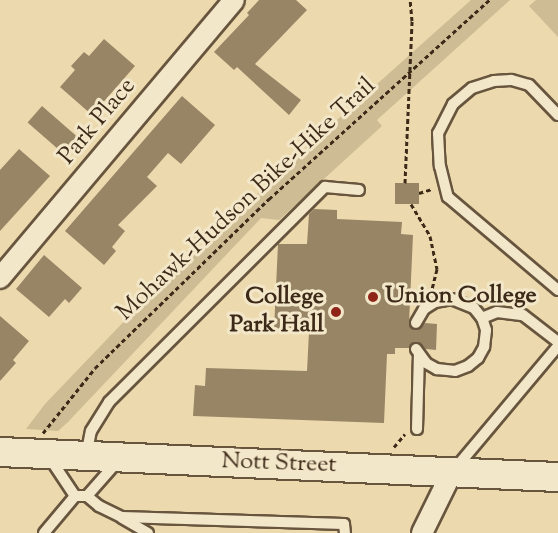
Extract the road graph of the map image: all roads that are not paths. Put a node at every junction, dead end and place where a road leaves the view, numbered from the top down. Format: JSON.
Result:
{"nodes":[{"id":1,"x":234,"y":0,"type":"edge"},
{"id":2,"x":558,"y":114,"type":"edge"},
{"id":3,"x":359,"y":190,"type":"dead end"},
{"id":4,"x":0,"y":278,"type":"edge"},
{"id":5,"x":558,"y":290,"type":"edge"},
{"id":6,"x":482,"y":318,"type":"junction"},
{"id":7,"x":416,"y":323,"type":"dead end"},
{"id":8,"x":558,"y":344,"type":"edge"},
{"id":9,"x":417,"y":429,"type":"dead end"},
{"id":10,"x":44,"y":445,"type":"junction"},
{"id":11,"x":0,"y":452,"type":"edge"},
{"id":12,"x":86,"y":457,"type":"junction"},
{"id":13,"x":120,"y":458,"type":"junction"},
{"id":14,"x":452,"y":472,"type":"junction"},
{"id":15,"x":558,"y":477,"type":"edge"},
{"id":16,"x":75,"y":496,"type":"junction"},
{"id":17,"x":87,"y":496,"type":"junction"},
{"id":18,"x":122,"y":517,"type":"junction"},
{"id":19,"x":44,"y":533,"type":"edge"},
{"id":20,"x":148,"y":533,"type":"edge"},
{"id":21,"x":345,"y":533,"type":"edge"},
{"id":22,"x":422,"y":533,"type":"edge"}],
"edges":[{"from":1,"to":4,"type":"street","name":"Park Place"},
{"from":2,"to":5,"type":"lane"},
{"from":3,"to":12,"type":"lane"},
{"from":6,"to":7,"type":"lane"},
{"from":6,"to":8,"type":"lane"},
{"from":6,"to":9,"type":"lane"},
{"from":8,"to":14,"type":"lane"},
{"from":10,"to":11,"type":"main road","name":"Nott Street"},
{"from":10,"to":12,"type":"main road","name":"Nott Street"},
{"from":10,"to":16,"type":"lane"},
{"from":12,"to":13,"type":"main road","name":"Nott Street"},
{"from":13,"to":14,"type":"main road","name":"Nott Street"},
{"from":13,"to":17,"type":"lane"},
{"from":14,"to":15,"type":"main road","name":"Nott Street"},
{"from":14,"to":22,"type":"street"},
{"from":16,"to":17,"type":"lane"},
{"from":16,"to":19,"type":"lane"},
{"from":17,"to":18,"type":"lane"},
{"from":18,"to":20,"type":"lane"},
{"from":18,"to":21,"type":"lane"}]}
